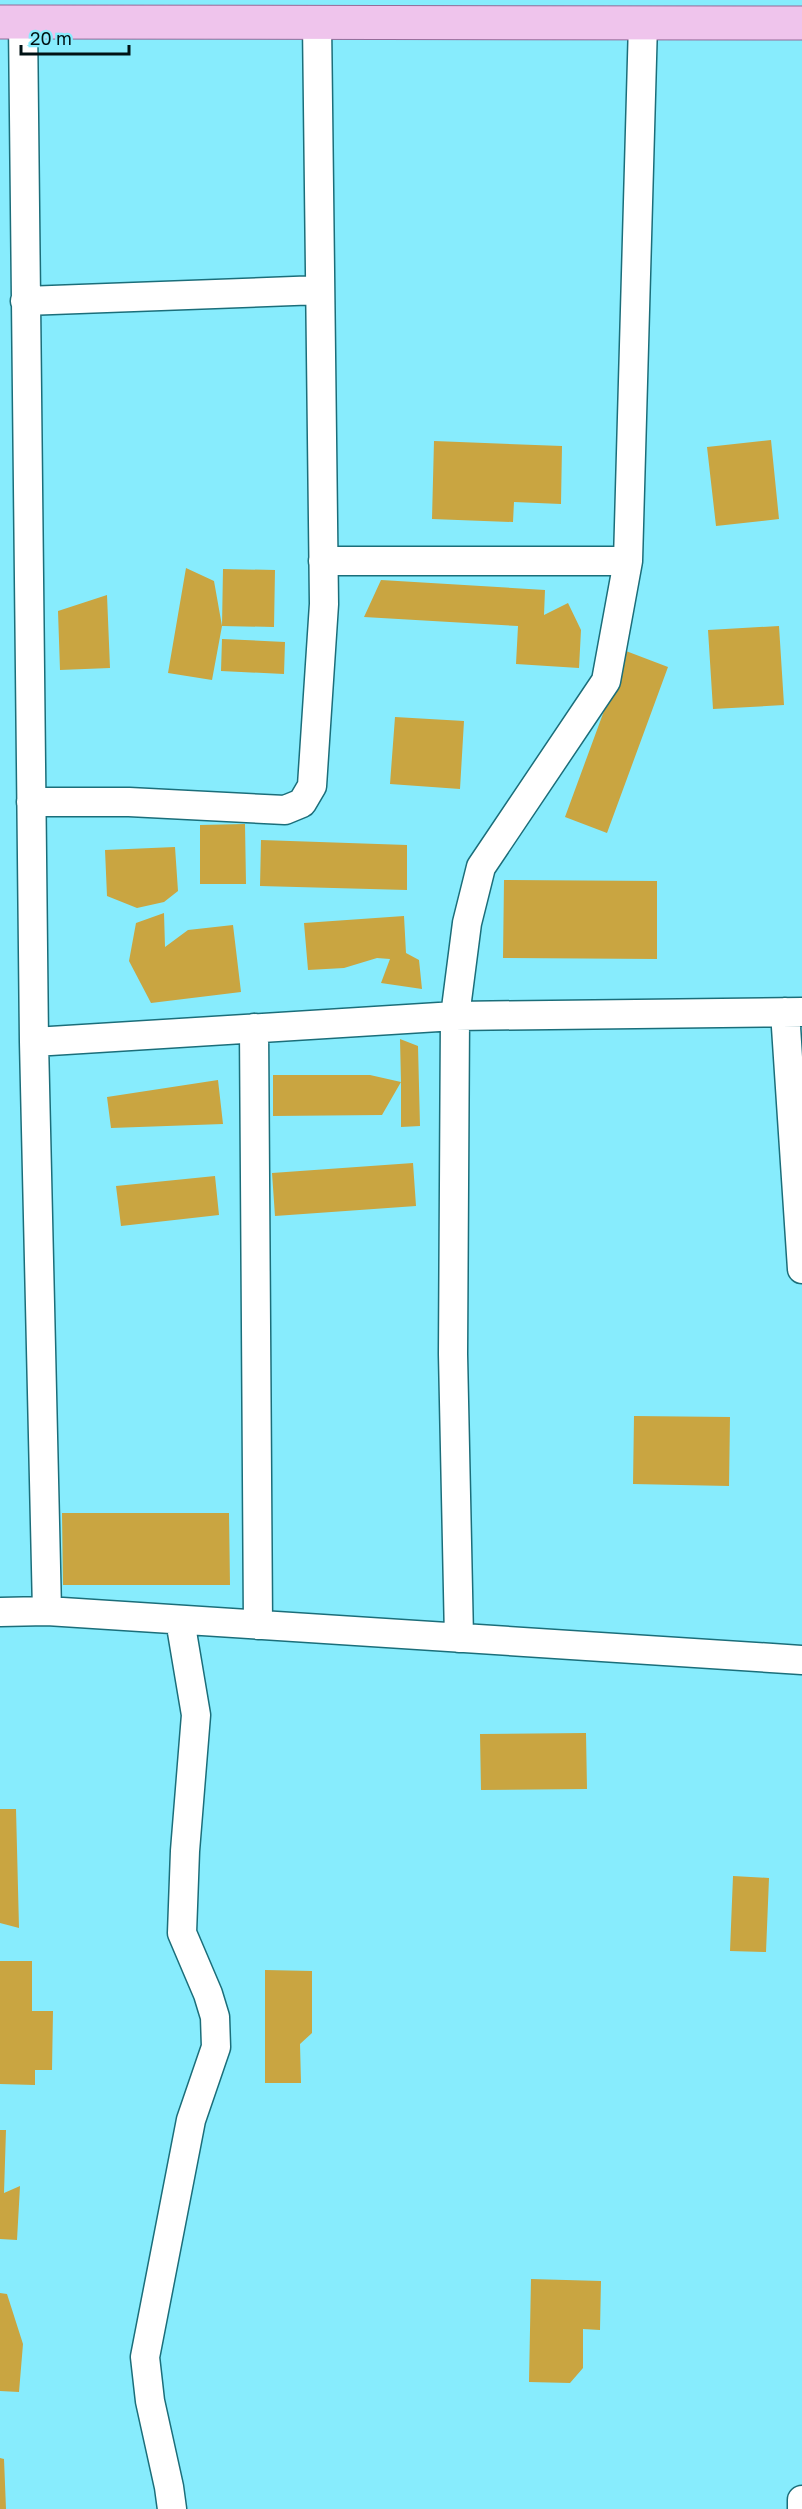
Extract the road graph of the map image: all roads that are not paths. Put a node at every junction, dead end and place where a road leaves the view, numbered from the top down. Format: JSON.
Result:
{"nodes":[{"id":1,"x":11,"y":22,"type":"edge"},
{"id":2,"x":317,"y":22,"type":"junction"},
{"id":3,"x":643,"y":23,"type":"junction"},
{"id":4,"x":802,"y":23,"type":"edge"},
{"id":5,"x":320,"y":290,"type":"junction"},
{"id":6,"x":25,"y":301,"type":"junction"},
{"id":7,"x":323,"y":561,"type":"junction"},
{"id":8,"x":628,"y":561,"type":"junction"},
{"id":9,"x":31,"y":802,"type":"junction"},
{"id":10,"x":794,"y":1012,"type":"edge"},
{"id":11,"x":455,"y":1016,"type":"junction"},
{"id":12,"x":254,"y":1028,"type":"junction"},
{"id":13,"x":34,"y":1042,"type":"junction"},
{"id":14,"x":802,"y":1269,"type":"edge"},
{"id":15,"x":47,"y":1611,"type":"junction"},
{"id":16,"x":0,"y":1612,"type":"edge"},
{"id":17,"x":180,"y":1620,"type":"junction"},
{"id":18,"x":258,"y":1625,"type":"junction"},
{"id":19,"x":459,"y":1638,"type":"junction"},
{"id":20,"x":802,"y":1660,"type":"edge"},
{"id":21,"x":802,"y":2500,"type":"edge"},
{"id":22,"x":172,"y":2509,"type":"edge"},
{"id":23,"x":802,"y":2509,"type":"edge"}],
"edges":[{"from":1,"to":2,"type":"main road"},
{"from":1,"to":6,"type":"street"},
{"from":2,"to":3,"type":"main road"},
{"from":2,"to":5,"type":"street"},
{"from":3,"to":4,"type":"main road"},
{"from":3,"to":8,"type":"street"},
{"from":5,"to":6,"type":"street"},
{"from":5,"to":7,"type":"street"},
{"from":6,"to":9,"type":"street"},
{"from":7,"to":8,"type":"street"},
{"from":7,"to":9,"type":"street"},
{"from":8,"to":11,"type":"street"},
{"from":9,"to":13,"type":"street"},
{"from":10,"to":11,"type":"street"},
{"from":10,"to":14,"type":"street"},
{"from":11,"to":12,"type":"street"},
{"from":11,"to":19,"type":"street"},
{"from":12,"to":13,"type":"street"},
{"from":12,"to":18,"type":"street"},
{"from":13,"to":15,"type":"street"},
{"from":15,"to":16,"type":"street"},
{"from":15,"to":17,"type":"street"},
{"from":17,"to":18,"type":"street"},
{"from":17,"to":22,"type":"street"},
{"from":18,"to":19,"type":"street"},
{"from":19,"to":20,"type":"street"},
{"from":21,"to":23,"type":"street"}]}
